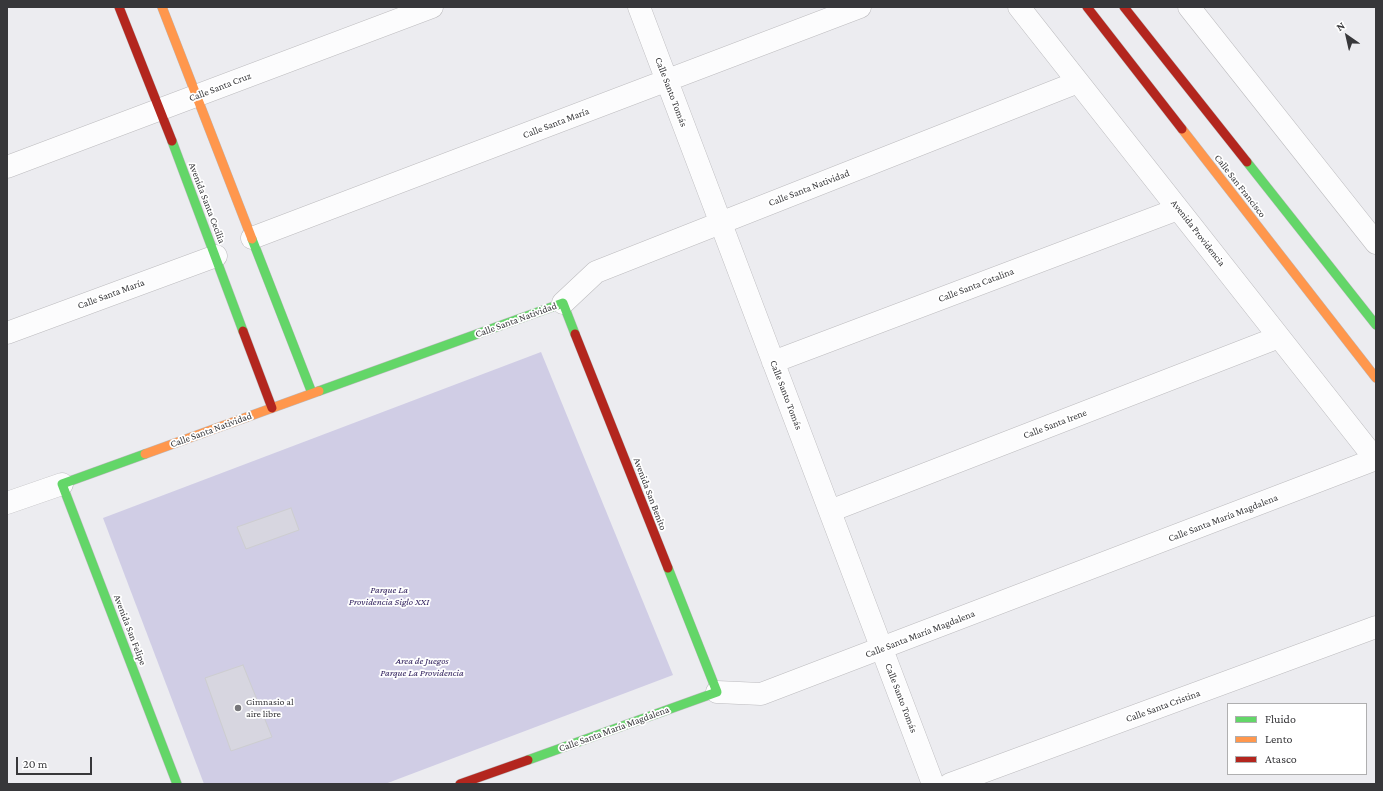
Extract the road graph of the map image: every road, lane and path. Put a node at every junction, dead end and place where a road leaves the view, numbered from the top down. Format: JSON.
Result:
{"nodes":[{"id":1,"x":120,"y":7,"type":"edge"},
{"id":2,"x":162,"y":7,"type":"edge"},
{"id":3,"x":432,"y":7,"type":"edge"},
{"id":4,"x":639,"y":7,"type":"edge"},
{"id":5,"x":860,"y":7,"type":"edge"},
{"id":6,"x":1019,"y":7,"type":"edge"},
{"id":7,"x":1087,"y":7,"type":"edge"},
{"id":8,"x":1124,"y":7,"type":"edge"},
{"id":9,"x":1189,"y":7,"type":"edge"},
{"id":10,"x":667,"y":81,"type":"junction"},
{"id":11,"x":1078,"y":82,"type":"junction"},
{"id":12,"x":197,"y":96,"type":"junction"},
{"id":13,"x":160,"y":109,"type":"junction"},
{"id":14,"x":7,"y":167,"type":"edge"},
{"id":15,"x":1178,"y":209,"type":"junction"},
{"id":16,"x":721,"y":222,"type":"junction"},
{"id":17,"x":252,"y":238,"type":"junction"},
{"id":18,"x":1376,"y":243,"type":"edge"},
{"id":19,"x":216,"y":256,"type":"junction"},
{"id":20,"x":563,"y":303,"type":"junction"},
{"id":21,"x":1376,"y":325,"type":"edge"},
{"id":22,"x":7,"y":333,"type":"edge"},
{"id":23,"x":1279,"y":337,"type":"junction"},
{"id":24,"x":774,"y":362,"type":"junction"},
{"id":25,"x":1376,"y":378,"type":"edge"},
{"id":26,"x":312,"y":393,"type":"junction"},
{"id":27,"x":272,"y":408,"type":"junction"},
{"id":28,"x":1376,"y":460,"type":"edge"},
{"id":29,"x":62,"y":484,"type":"junction"},
{"id":30,"x":7,"y":503,"type":"edge"},
{"id":31,"x":830,"y":511,"type":"junction"},
{"id":32,"x":1376,"y":627,"type":"edge"},
{"id":33,"x":882,"y":648,"type":"junction"},
{"id":34,"x":717,"y":692,"type":"junction"},
{"id":35,"x":177,"y":784,"type":"edge"},
{"id":36,"x":460,"y":784,"type":"edge"},
{"id":37,"x":933,"y":784,"type":"edge"},
{"id":38,"x":950,"y":784,"type":"edge"}],
"edges":[{"from":1,"to":13,"type":"street","name":"Avenida Santa Cecilia"},
{"from":2,"to":12,"type":"street"},
{"from":3,"to":12,"type":"street","name":"Calle Santa Cruz"},
{"from":4,"to":10,"type":"street","name":"Calle Santo Tomás"},
{"from":5,"to":10,"type":"street","name":"Calle Santa María"},
{"from":6,"to":11,"type":"street","name":"Avenida Providencia"},
{"from":7,"to":25,"type":"street","name":"Calle San Francisco"},
{"from":8,"to":21,"type":"street","name":"Calle San Francisco"},
{"from":9,"to":18,"type":"street"},
{"from":10,"to":16,"type":"street","name":"Calle Santo Tomás"},
{"from":10,"to":17,"type":"street","name":"Calle Santa María"},
{"from":11,"to":15,"type":"street","name":"Avenida Providencia"},
{"from":11,"to":16,"type":"street","name":"Calle Santa Natividad"},
{"from":12,"to":13,"type":"street","name":"Calle Santa Cruz"},
{"from":12,"to":17,"type":"street"},
{"from":13,"to":14,"type":"street","name":"Calle Santa Cruz"},
{"from":13,"to":19,"type":"street","name":"Avenida Santa Cecilia"},
{"from":15,"to":23,"type":"street","name":"Avenida Providencia"},
{"from":15,"to":24,"type":"street","name":"Calle Santa Catalina"},
{"from":16,"to":20,"type":"street","name":"Calle Santa Natividad"},
{"from":16,"to":24,"type":"street","name":"Calle Santo Tomás"},
{"from":17,"to":26,"type":"street"},
{"from":19,"to":22,"type":"street","name":"Calle Santa María"},
{"from":19,"to":27,"type":"street","name":"Avenida Santa Cecilia"},
{"from":20,"to":26,"type":"street","name":"Calle Santa Natividad"},
{"from":20,"to":34,"type":"street","name":"Avenida San Benito"},
{"from":23,"to":28,"type":"street","name":"Avenida Providencia"},
{"from":23,"to":31,"type":"street","name":"Calle Santa Irene"},
{"from":24,"to":31,"type":"street","name":"Calle Santo Tomás"},
{"from":26,"to":27,"type":"street","name":"Calle Santa Natividad"},
{"from":27,"to":29,"type":"street","name":"Calle Santa Natividad"},
{"from":28,"to":33,"type":"street","name":"Calle Santa María Magdalena"},
{"from":29,"to":30,"type":"street","name":"Calle Santa Natividad"},
{"from":29,"to":35,"type":"street","name":"Avenida San Felipe"},
{"from":31,"to":33,"type":"street","name":"Calle Santo Tomás"},
{"from":32,"to":38,"type":"street","name":"Calle Santa Cristina"},
{"from":33,"to":34,"type":"street","name":"Calle Santa María Magdalena"},
{"from":33,"to":37,"type":"street","name":"Calle Santo Tomás"},
{"from":34,"to":36,"type":"street","name":"Calle Santa María Magdalena"}]}
